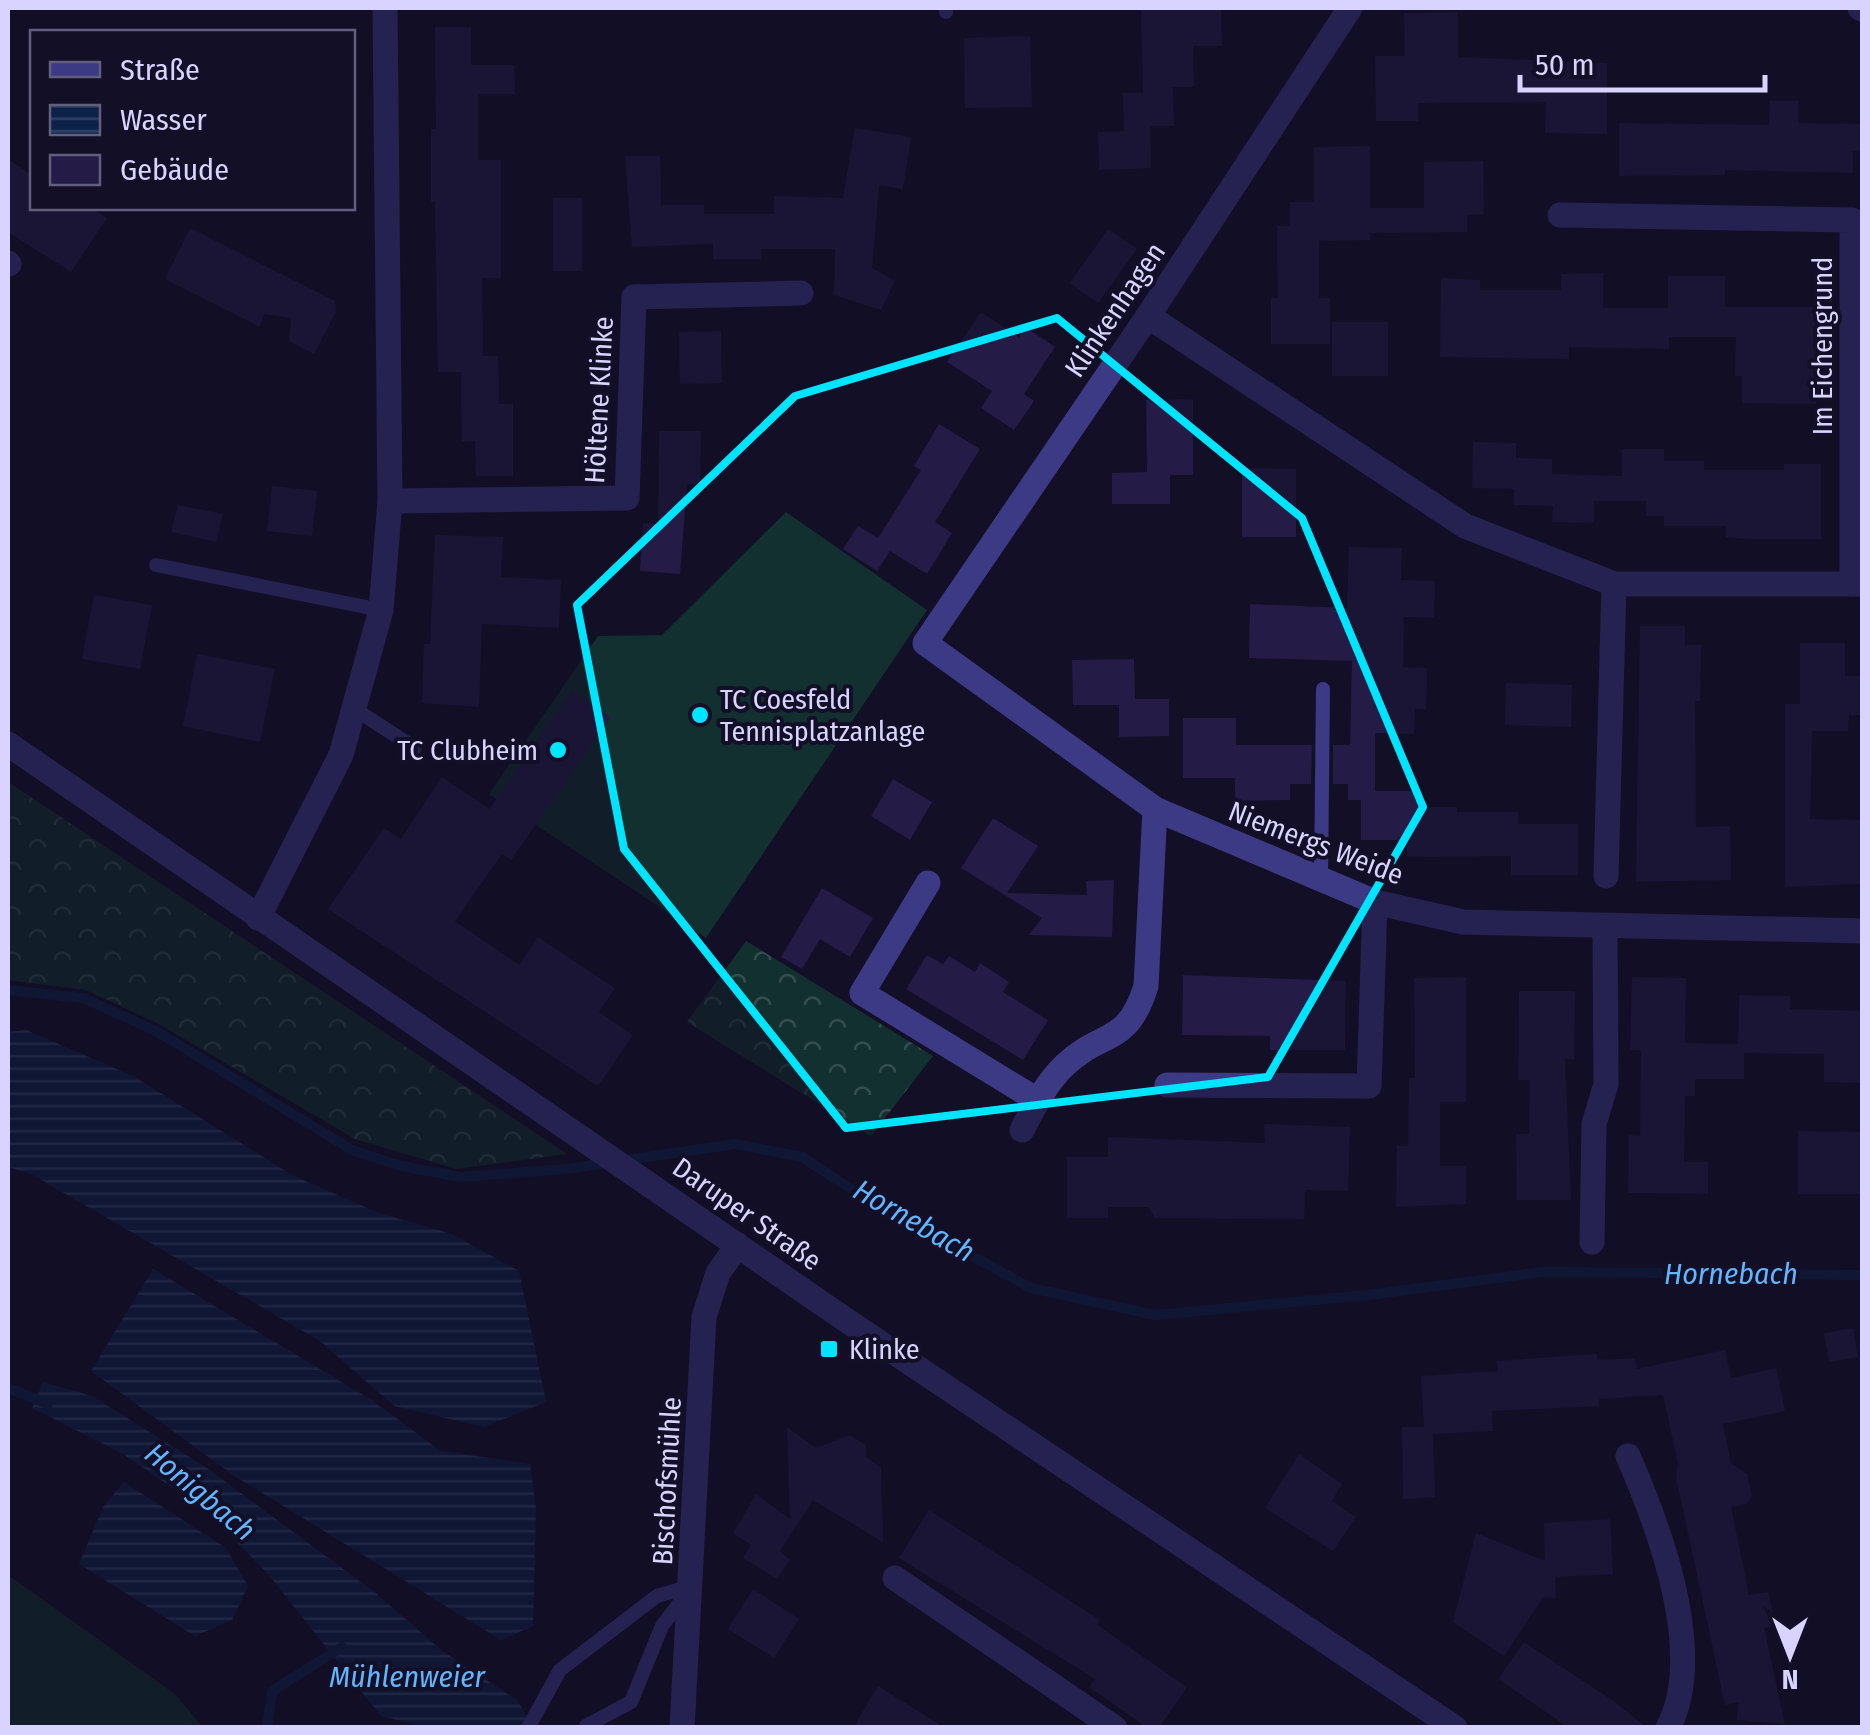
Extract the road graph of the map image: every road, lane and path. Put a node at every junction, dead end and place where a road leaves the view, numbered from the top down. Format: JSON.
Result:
{"nodes":[{"id":1,"x":386,"y":8,"type":"edge"},
{"id":2,"x":1350,"y":8,"type":"edge"},
{"id":3,"x":1560,"y":216,"type":"dead end"},
{"id":4,"x":801,"y":293,"type":"dead end"},
{"id":5,"x":1148,"y":316,"type":"junction"},
{"id":6,"x":390,"y":501,"type":"junction"},
{"id":7,"x":156,"y":565,"type":"dead end"},
{"id":8,"x":1614,"y":584,"type":"junction"},
{"id":9,"x":1858,"y":584,"type":"edge"},
{"id":10,"x":381,"y":610,"type":"junction"},
{"id":11,"x":925,"y":643,"type":"joint"},
{"id":12,"x":1323,"y":688,"type":"dead end"},
{"id":13,"x":356,"y":710,"type":"junction"},
{"id":14,"x":8,"y":744,"type":"edge"},
{"id":15,"x":415,"y":748,"type":"dead end"},
{"id":16,"x":1155,"y":809,"type":"junction"},
{"id":17,"x":1606,"y":876,"type":"dead end"},
{"id":18,"x":1321,"y":881,"type":"junction"},
{"id":19,"x":928,"y":884,"type":"dead end"},
{"id":20,"x":1375,"y":902,"type":"junction"},
{"id":21,"x":258,"y":918,"type":"junction"},
{"id":22,"x":1605,"y":927,"type":"junction"},
{"id":23,"x":1862,"y":931,"type":"edge"},
{"id":24,"x":1167,"y":1085,"type":"dead end"},
{"id":25,"x":1037,"y":1100,"type":"junction"},
{"id":26,"x":1022,"y":1130,"type":"dead end"},
{"id":27,"x":1592,"y":1242,"type":"dead end"},
{"id":28,"x":738,"y":1245,"type":"junction"},
{"id":29,"x":1628,"y":1456,"type":"dead end"},
{"id":30,"x":895,"y":1578,"type":"dead end"},
{"id":31,"x":692,"y":1585,"type":"junction"},
{"id":32,"x":530,"y":1725,"type":"edge"},
{"id":33,"x":586,"y":1726,"type":"edge"},
{"id":34,"x":682,"y":1728,"type":"edge"},
{"id":35,"x":1115,"y":1728,"type":"edge"},
{"id":36,"x":1456,"y":1728,"type":"edge"},
{"id":37,"x":1668,"y":1728,"type":"edge"}],
"edges":[{"from":1,"to":6,"type":"street"},
{"from":2,"to":5,"type":"street","name":"Klinkenhagen"},
{"from":3,"to":9,"type":"street","name":"Im Eichengrund"},
{"from":4,"to":6,"type":"street","name":"Höltene Klinke"},
{"from":5,"to":8,"type":"street","name":"Im Eichengrund"},
{"from":5,"to":11,"type":"street","name":"Klinkenhagen"},
{"from":6,"to":10,"type":"street"},
{"from":7,"to":10,"type":"lane"},
{"from":8,"to":9,"type":"street","name":"Im Eichengrund"},
{"from":8,"to":17,"type":"street"},
{"from":10,"to":13,"type":"street"},
{"from":11,"to":16,"type":"street","name":"Niemergs Weide"},
{"from":12,"to":18,"type":"lane"},
{"from":13,"to":15,"type":"lane"},
{"from":13,"to":21,"type":"street"},
{"from":14,"to":21,"type":"street","name":"Daruper Straße"},
{"from":16,"to":18,"type":"street","name":"Niemergs Weide"},
{"from":16,"to":25,"type":"street"},
{"from":18,"to":20,"type":"street","name":"Niemergs Weide"},
{"from":19,"to":25,"type":"street"},
{"from":20,"to":22,"type":"street","name":"Niemergs Weide"},
{"from":20,"to":24,"type":"street"},
{"from":21,"to":28,"type":"street","name":"Daruper Straße"},
{"from":22,"to":23,"type":"street","name":"Niemergs Weide"},
{"from":22,"to":27,"type":"street"},
{"from":25,"to":26,"type":"street"},
{"from":28,"to":31,"type":"street","name":"Bischofsmühle"},
{"from":28,"to":36,"type":"street","name":"Daruper Straße"},
{"from":29,"to":37,"type":"street"},
{"from":30,"to":35,"type":"street"},
{"from":31,"to":32,"type":"lane"},
{"from":31,"to":33,"type":"lane"},
{"from":31,"to":34,"type":"street","name":"Bischofsmühle"}]}
